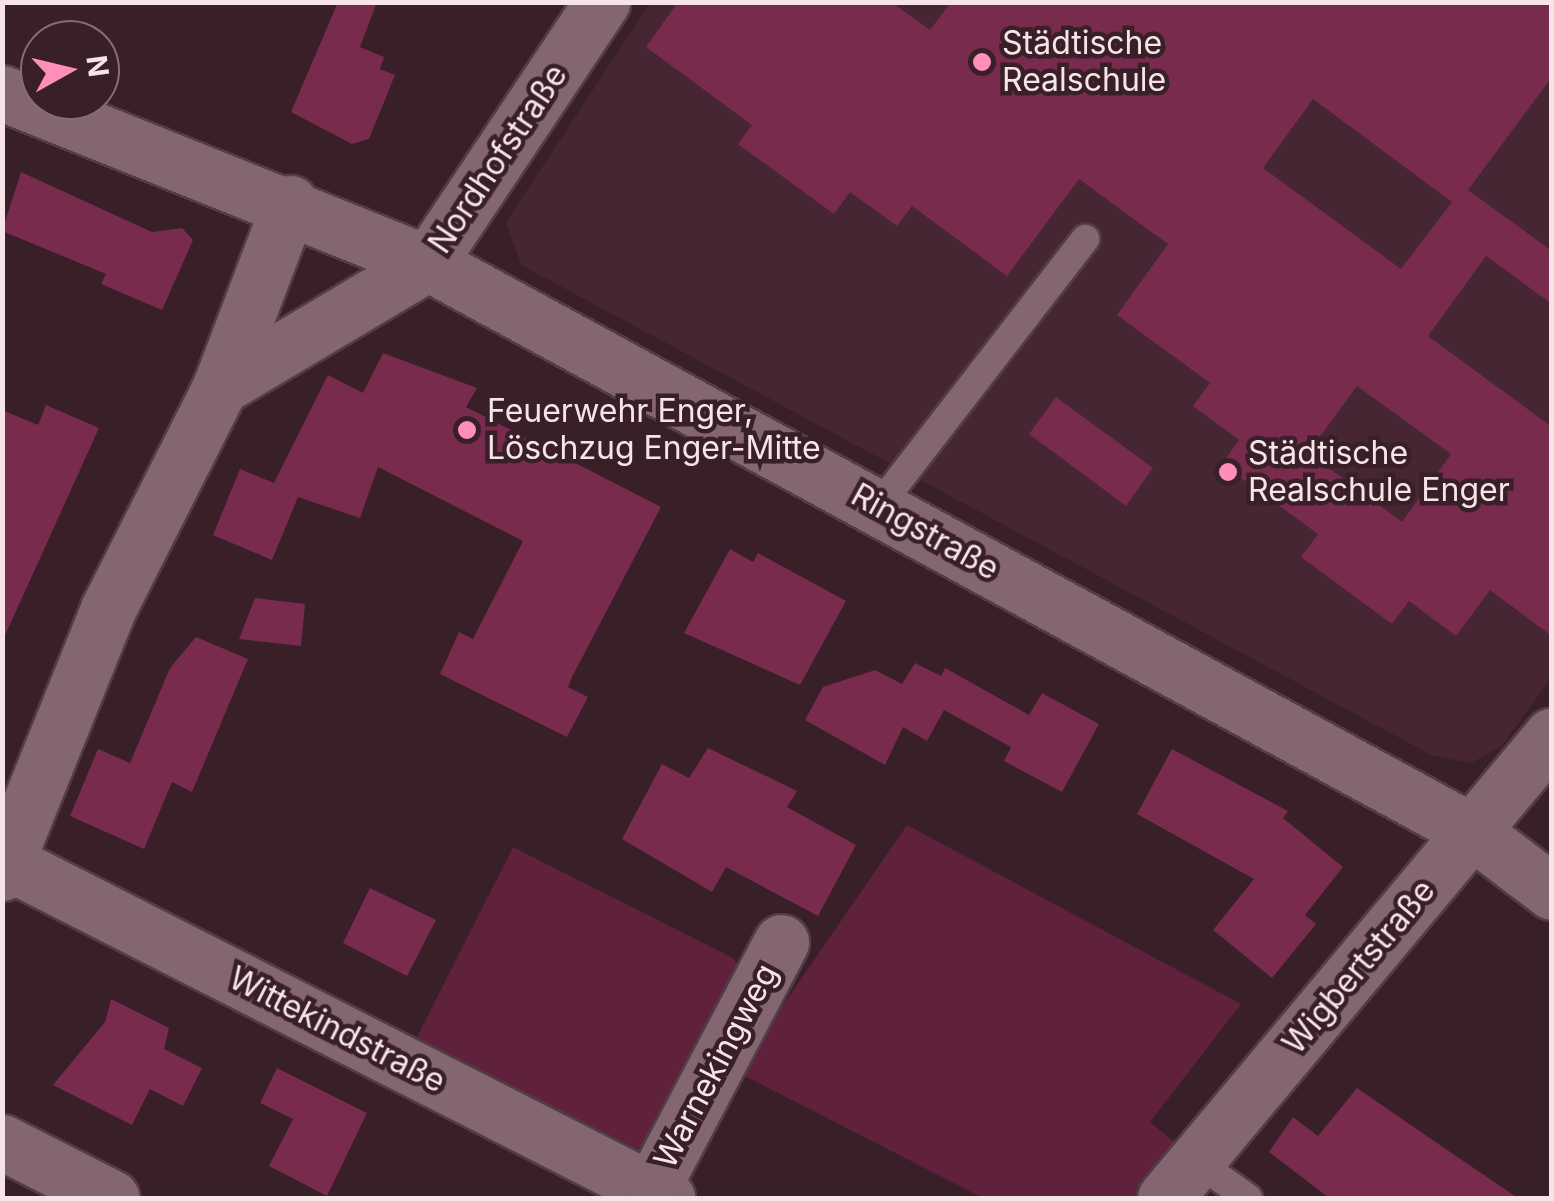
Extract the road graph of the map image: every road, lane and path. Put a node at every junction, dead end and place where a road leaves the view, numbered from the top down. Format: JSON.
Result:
{"nodes":[{"id":1,"x":602,"y":2,"type":"edge"},
{"id":2,"x":2,"y":93,"type":"edge"},
{"id":3,"x":290,"y":204,"type":"junction"},
{"id":4,"x":1085,"y":239,"type":"dead end"},
{"id":5,"x":428,"y":263,"type":"junction"},
{"id":6,"x":220,"y":388,"type":"junction"},
{"id":7,"x":878,"y":507,"type":"junction"},
{"id":8,"x":1552,"y":735,"type":"edge"},
{"id":9,"x":1472,"y":832,"type":"junction"},
{"id":10,"x":4,"y":867,"type":"edge"},
{"id":11,"x":1552,"y":892,"type":"edge"},
{"id":12,"x":781,"y":942,"type":"dead end"},
{"id":13,"x":2,"y":1142,"type":"edge"},
{"id":14,"x":1180,"y":1180,"type":"edge"},
{"id":15,"x":640,"y":1191,"type":"edge"},
{"id":16,"x":112,"y":1198,"type":"edge"},
{"id":17,"x":1248,"y":1198,"type":"edge"}],
"edges":[{"from":1,"to":5,"type":"street","name":"Nordhofstraße"},
{"from":2,"to":3,"type":"street","name":"Ringstraße"},
{"from":3,"to":5,"type":"street","name":"Ringstraße"},
{"from":3,"to":6,"type":"street"},
{"from":4,"to":7,"type":"lane"},
{"from":5,"to":6,"type":"street","name":"Nordhofstraße"},
{"from":5,"to":7,"type":"street","name":"Ringstraße"},
{"from":6,"to":10,"type":"street"},
{"from":7,"to":9,"type":"street","name":"Ringstraße"},
{"from":8,"to":9,"type":"street","name":"Wigbertstraße"},
{"from":9,"to":11,"type":"street","name":"Ringstraße"},
{"from":9,"to":14,"type":"street","name":"Wigbertstraße"},
{"from":10,"to":15,"type":"street","name":"Wittekindstraße"},
{"from":12,"to":15,"type":"street","name":"Warnekingweg"},
{"from":13,"to":16,"type":"street"},
{"from":14,"to":17,"type":"lane"}]}
